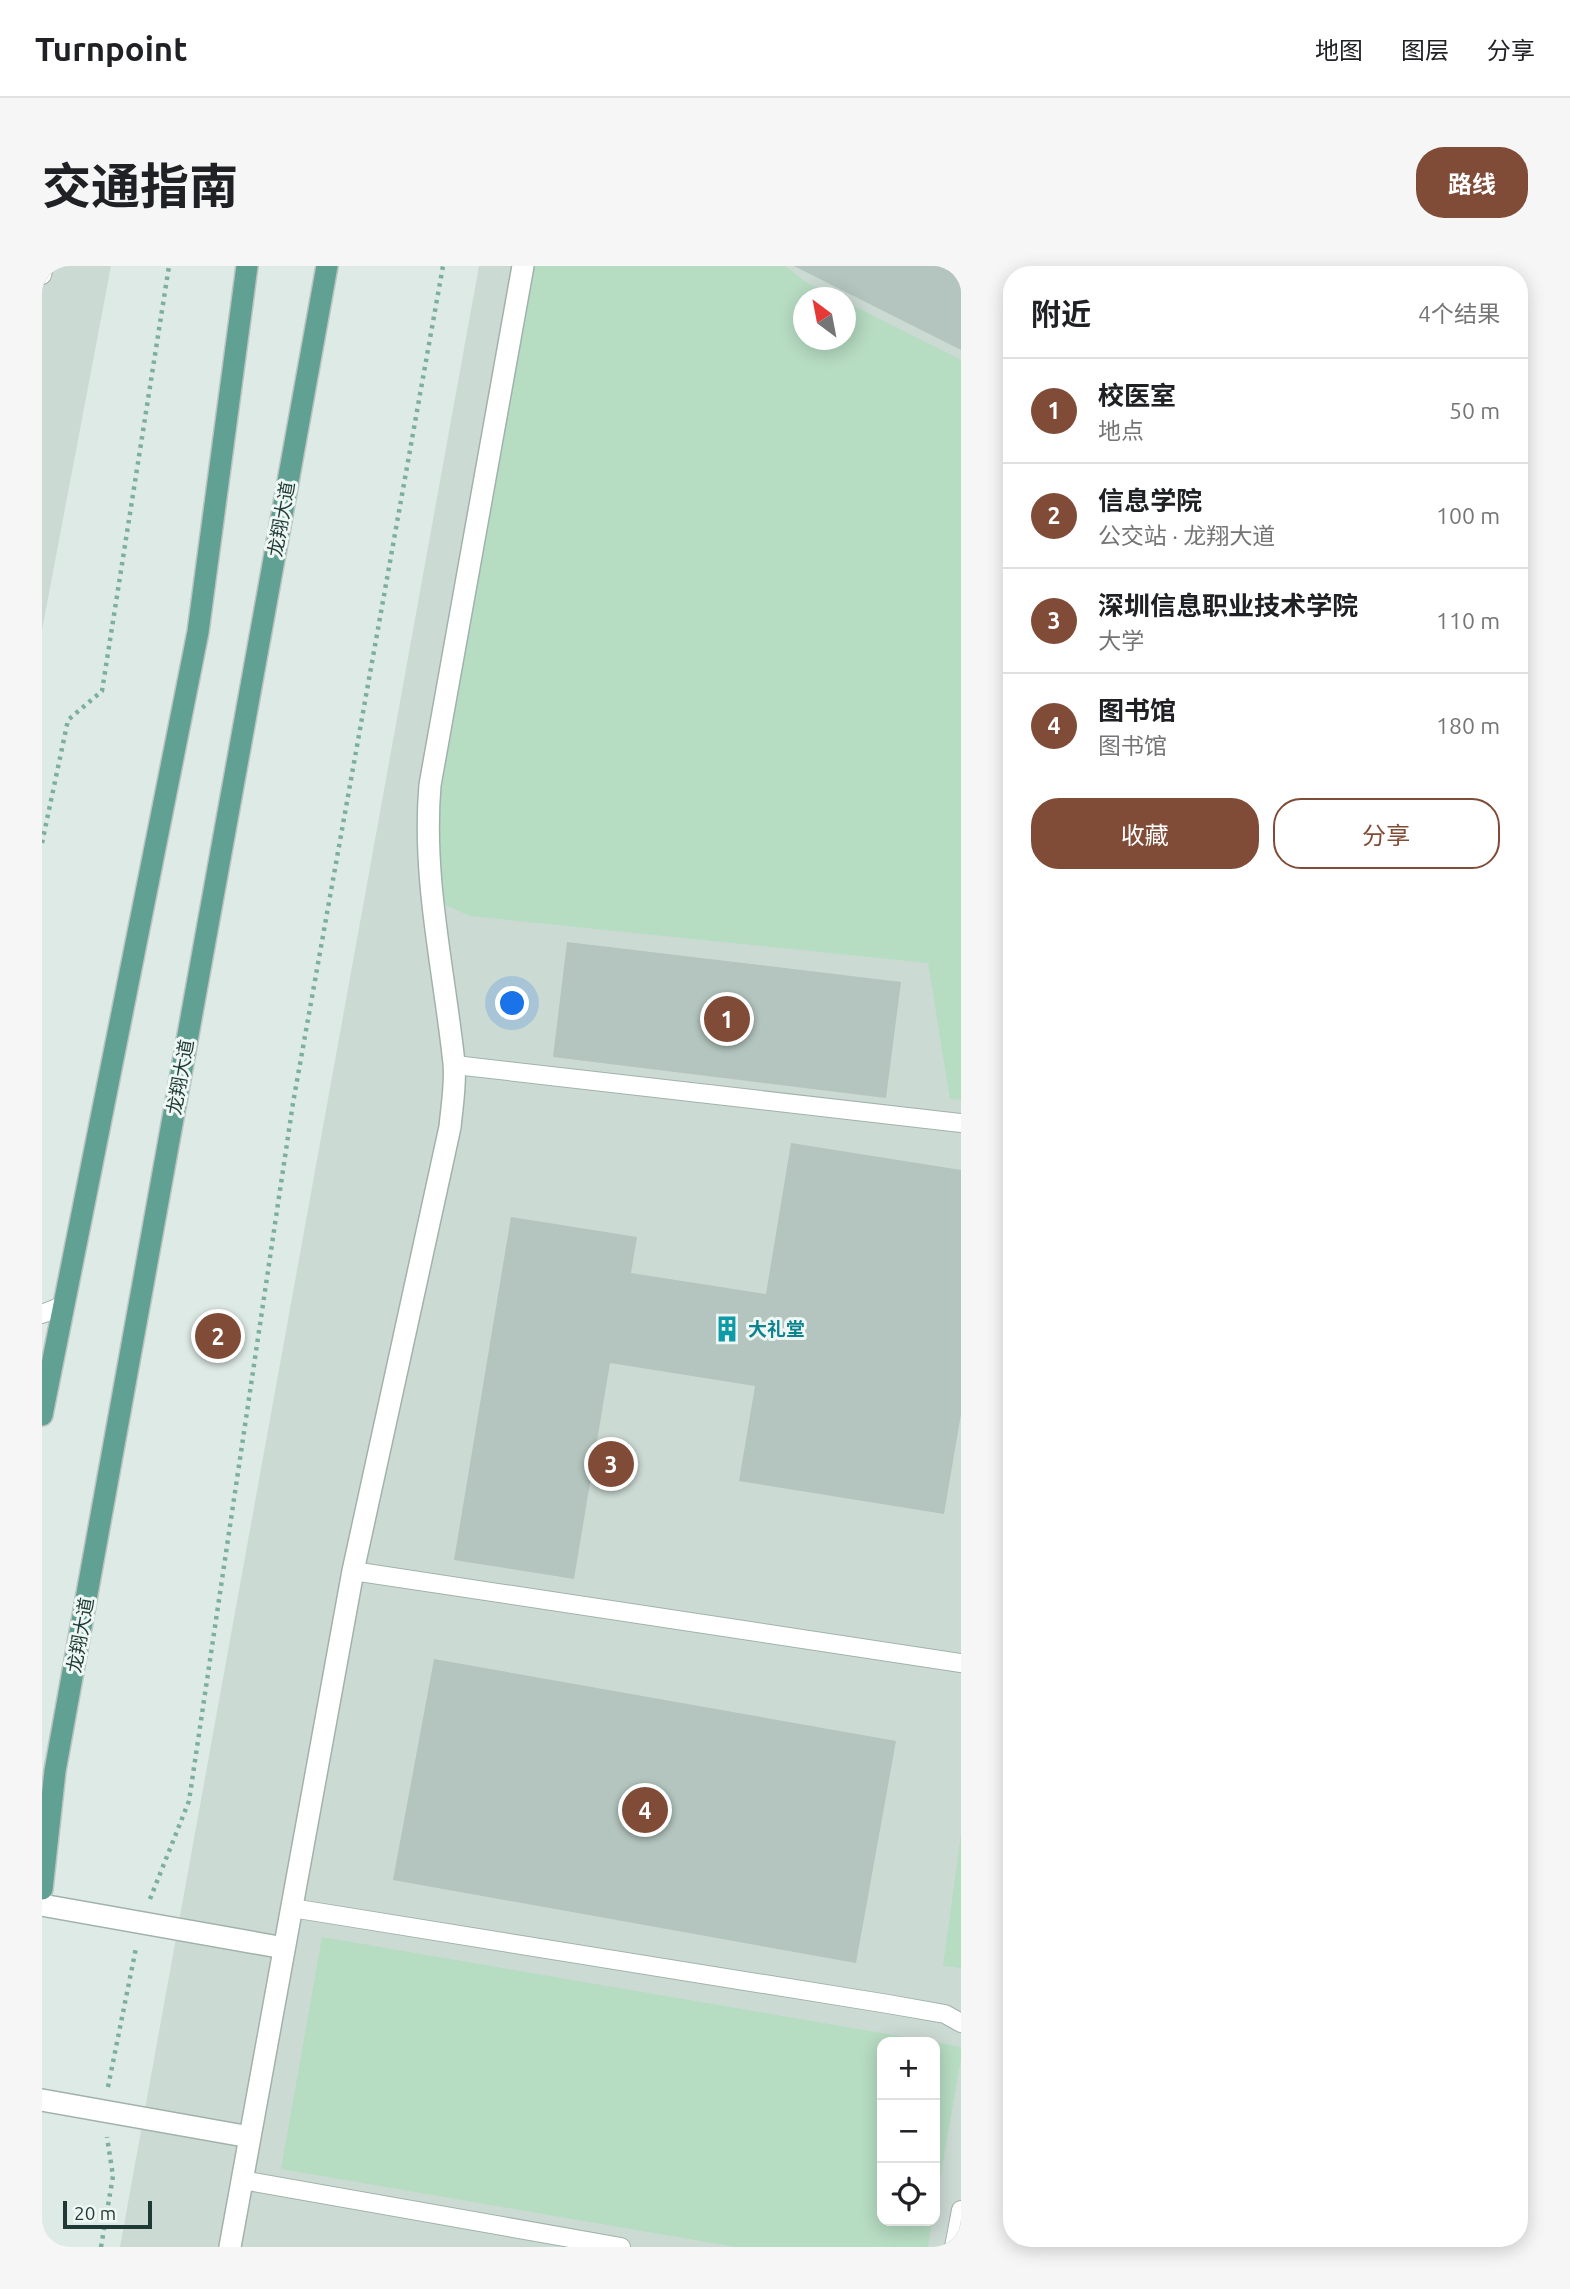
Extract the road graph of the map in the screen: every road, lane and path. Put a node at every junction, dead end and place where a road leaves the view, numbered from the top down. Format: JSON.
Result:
{"nodes":[{"id":1,"x":44,"y":266,"type":"edge"},
{"id":2,"x":169,"y":266,"type":"edge"},
{"id":3,"x":247,"y":266,"type":"edge"},
{"id":4,"x":327,"y":266,"type":"edge"},
{"id":5,"x":443,"y":266,"type":"edge"},
{"id":6,"x":523,"y":266,"type":"edge"},
{"id":7,"x":42,"y":275,"type":"edge"},
{"id":8,"x":42,"y":843,"type":"edge"},
{"id":9,"x":455,"y":1065,"type":"junction"},
{"id":10,"x":961,"y":1123,"type":"edge"},
{"id":11,"x":64,"y":1305,"type":"junction"},
{"id":12,"x":42,"y":1314,"type":"edge"},
{"id":13,"x":42,"y":1415,"type":"edge"},
{"id":14,"x":353,"y":1571,"type":"junction"},
{"id":15,"x":961,"y":1663,"type":"edge"},
{"id":16,"x":42,"y":1889,"type":"edge"},
{"id":17,"x":42,"y":1905,"type":"edge"},
{"id":18,"x":292,"y":1908,"type":"junction"},
{"id":19,"x":141,"y":1923,"type":"junction"},
{"id":20,"x":284,"y":1948,"type":"junction"},
{"id":21,"x":961,"y":2023,"type":"edge"},
{"id":22,"x":42,"y":2100,"type":"edge"},
{"id":23,"x":103,"y":2111,"type":"junction"},
{"id":24,"x":250,"y":2137,"type":"junction"},
{"id":25,"x":242,"y":2180,"type":"junction"},
{"id":26,"x":961,"y":2210,"type":"edge"},
{"id":27,"x":101,"y":2247,"type":"edge"},
{"id":28,"x":230,"y":2247,"type":"edge"},
{"id":29,"x":621,"y":2247,"type":"edge"},
{"id":30,"x":954,"y":2247,"type":"edge"}],
"edges":[{"from":1,"to":7,"type":"lane"},
{"from":2,"to":8,"type":"path"},
{"from":3,"to":11,"type":"main road"},
{"from":4,"to":16,"type":"main road","name":"龙翔大道"},
{"from":5,"to":19,"type":"path"},
{"from":6,"to":9,"type":"street"},
{"from":9,"to":10,"type":"lane"},
{"from":9,"to":14,"type":"street"},
{"from":11,"to":12,"type":"lane"},
{"from":11,"to":13,"type":"main road"},
{"from":14,"to":15,"type":"lane"},
{"from":14,"to":18,"type":"street"},
{"from":17,"to":19,"type":"street"},
{"from":18,"to":20,"type":"street"},
{"from":18,"to":21,"type":"lane"},
{"from":19,"to":20,"type":"street"},
{"from":19,"to":23,"type":"path"},
{"from":20,"to":24,"type":"street"},
{"from":22,"to":23,"type":"street"},
{"from":23,"to":24,"type":"street"},
{"from":23,"to":27,"type":"path"},
{"from":24,"to":25,"type":"street"},
{"from":25,"to":28,"type":"street"},
{"from":25,"to":29,"type":"lane"},
{"from":26,"to":30,"type":"lane"}]}
